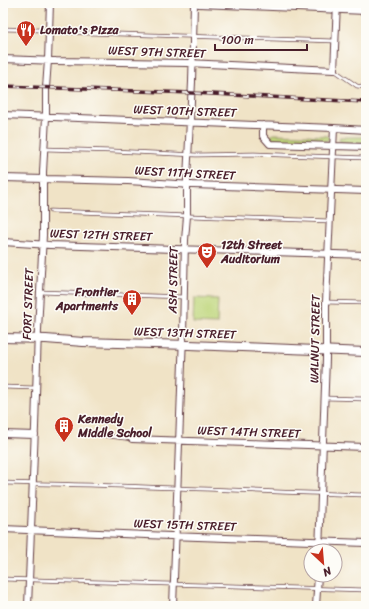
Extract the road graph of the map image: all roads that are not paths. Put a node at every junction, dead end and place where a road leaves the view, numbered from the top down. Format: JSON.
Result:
{"nodes":[{"id":1,"x":50,"y":3,"type":"edge"},
{"id":2,"x":194,"y":3,"type":"edge"},
{"id":3,"x":200,"y":3,"type":"edge"},
{"id":4,"x":337,"y":6,"type":"edge"},
{"id":5,"x":366,"y":10,"type":"edge"},
{"id":6,"x":3,"y":29,"type":"edge"},
{"id":7,"x":50,"y":31,"type":"junction"},
{"id":8,"x":193,"y":37,"type":"junction"},
{"id":9,"x":336,"y":41,"type":"junction"},
{"id":10,"x":3,"y":58,"type":"edge"},
{"id":11,"x":48,"y":60,"type":"junction"},
{"id":12,"x":193,"y":64,"type":"junction"},
{"id":13,"x":334,"y":70,"type":"junction"},
{"id":14,"x":366,"y":87,"type":"edge"},
{"id":15,"x":3,"y":115,"type":"edge"},
{"id":16,"x":46,"y":117,"type":"junction"},
{"id":17,"x":191,"y":122,"type":"junction"},
{"id":18,"x":263,"y":125,"type":"junction"},
{"id":19,"x":334,"y":128,"type":"junction"},
{"id":20,"x":366,"y":130,"type":"edge"},
{"id":21,"x":333,"y":146,"type":"junction"},
{"id":22,"x":366,"y":147,"type":"edge"},
{"id":23,"x":45,"y":149,"type":"junction"},
{"id":24,"x":189,"y":154,"type":"junction"},
{"id":25,"x":332,"y":157,"type":"junction"},
{"id":26,"x":366,"y":158,"type":"edge"},
{"id":27,"x":3,"y":178,"type":"edge"},
{"id":28,"x":43,"y":179,"type":"junction"},
{"id":29,"x":187,"y":185,"type":"junction"},
{"id":30,"x":332,"y":190,"type":"junction"},
{"id":31,"x":366,"y":191,"type":"edge"},
{"id":32,"x":50,"y":211,"type":"dead end"},
{"id":33,"x":187,"y":216,"type":"junction"},
{"id":34,"x":330,"y":221,"type":"junction"},
{"id":35,"x":3,"y":242,"type":"edge"},
{"id":36,"x":42,"y":244,"type":"junction"},
{"id":37,"x":185,"y":249,"type":"junction"},
{"id":38,"x":329,"y":254,"type":"junction"},
{"id":39,"x":366,"y":255,"type":"edge"},
{"id":40,"x":40,"y":292,"type":"junction"},
{"id":41,"x":184,"y":297,"type":"junction"},
{"id":42,"x":326,"y":302,"type":"junction"},
{"id":43,"x":366,"y":304,"type":"edge"},
{"id":44,"x":3,"y":338,"type":"edge"},
{"id":45,"x":38,"y":339,"type":"junction"},
{"id":46,"x":183,"y":345,"type":"junction"},
{"id":47,"x":326,"y":350,"type":"junction"},
{"id":48,"x":366,"y":352,"type":"edge"},
{"id":49,"x":3,"y":387,"type":"edge"},
{"id":50,"x":36,"y":388,"type":"junction"},
{"id":51,"x":324,"y":398,"type":"junction"},
{"id":52,"x":366,"y":399,"type":"edge"},
{"id":53,"x":3,"y":434,"type":"edge"},
{"id":54,"x":35,"y":435,"type":"junction"},
{"id":55,"x":101,"y":435,"type":"dead end"},
{"id":56,"x":132,"y":439,"type":"joint"},
{"id":57,"x":179,"y":440,"type":"junction"},
{"id":58,"x":323,"y":446,"type":"junction"},
{"id":59,"x":366,"y":447,"type":"edge"},
{"id":60,"x":3,"y":482,"type":"edge"},
{"id":61,"x":33,"y":483,"type":"junction"},
{"id":62,"x":177,"y":488,"type":"junction"},
{"id":63,"x":321,"y":493,"type":"junction"},
{"id":64,"x":366,"y":494,"type":"edge"},
{"id":65,"x":3,"y":529,"type":"edge"},
{"id":66,"x":31,"y":530,"type":"junction"},
{"id":67,"x":176,"y":536,"type":"junction"},
{"id":68,"x":319,"y":541,"type":"junction"},
{"id":69,"x":366,"y":543,"type":"edge"},
{"id":70,"x":3,"y":579,"type":"edge"},
{"id":71,"x":29,"y":580,"type":"junction"},
{"id":72,"x":317,"y":583,"type":"edge"},
{"id":73,"x":174,"y":584,"type":"junction"},
{"id":74,"x":317,"y":589,"type":"junction"},
{"id":75,"x":366,"y":590,"type":"edge"},
{"id":76,"x":28,"y":606,"type":"edge"},
{"id":77,"x":173,"y":606,"type":"edge"},
{"id":78,"x":316,"y":606,"type":"edge"}],
"edges":[{"from":1,"to":7,"type":"street","name":"FORT STREET"},
{"from":2,"to":8,"type":"street","name":"ASH STREET"},
{"from":3,"to":4,"type":"street"},
{"from":4,"to":5,"type":"street"},
{"from":4,"to":9,"type":"street"},
{"from":6,"to":7,"type":"lane"},
{"from":7,"to":8,"type":"lane"},
{"from":7,"to":11,"type":"street","name":"FORT STREET"},
{"from":8,"to":9,"type":"lane"},
{"from":8,"to":12,"type":"street","name":"ASH STREET"},
{"from":9,"to":13,"type":"street"},
{"from":10,"to":11,"type":"street","name":"WEST 9TH STREET"},
{"from":11,"to":12,"type":"street","name":"WEST 9TH STREET"},
{"from":11,"to":16,"type":"street","name":"FORT STREET"},
{"from":12,"to":13,"type":"street","name":"WEST 9TH STREET"},
{"from":12,"to":17,"type":"street","name":"ASH STREET"},
{"from":13,"to":14,"type":"lane"},
{"from":15,"to":16,"type":"street","name":"WEST 10TH STREET"},
{"from":16,"to":17,"type":"street","name":"WEST 10TH STREET"},
{"from":16,"to":23,"type":"street","name":"FORT STREET"},
{"from":17,"to":18,"type":"street","name":"WEST 10TH STREET"},
{"from":17,"to":24,"type":"street","name":"ASH STREET"},
{"from":18,"to":19,"type":"street","name":"WEST 10TH STREET"},
{"from":18,"to":21,"type":"street"},
{"from":19,"to":20,"type":"street","name":"WEST 10TH STREET"},
{"from":19,"to":21,"type":"street","name":"WALNUT STREET"},
{"from":21,"to":22,"type":"street"},
{"from":21,"to":25,"type":"street","name":"WALNUT STREET"},
{"from":23,"to":24,"type":"lane"},
{"from":23,"to":28,"type":"street","name":"FORT STREET"},
{"from":24,"to":25,"type":"lane"},
{"from":24,"to":29,"type":"street","name":"ASH STREET"},
{"from":25,"to":26,"type":"lane"},
{"from":25,"to":30,"type":"street","name":"WALNUT STREET"},
{"from":27,"to":28,"type":"street","name":"WEST 11TH STREET"},
{"from":28,"to":29,"type":"street","name":"WEST 11TH STREET"},
{"from":28,"to":36,"type":"street","name":"FORT STREET"},
{"from":29,"to":30,"type":"street","name":"WEST 11TH STREET"},
{"from":29,"to":33,"type":"street","name":"ASH STREET"},
{"from":30,"to":31,"type":"street","name":"WEST 11TH STREET"},
{"from":30,"to":34,"type":"street","name":"WALNUT STREET"},
{"from":32,"to":33,"type":"lane"},
{"from":33,"to":34,"type":"lane"},
{"from":33,"to":37,"type":"street","name":"ASH STREET"},
{"from":34,"to":38,"type":"street","name":"WALNUT STREET"},
{"from":35,"to":36,"type":"street","name":"WEST 12TH STREET"},
{"from":36,"to":37,"type":"street","name":"WEST 12TH STREET"},
{"from":36,"to":40,"type":"street","name":"FORT STREET"},
{"from":37,"to":38,"type":"street","name":"WEST 12TH STREET"},
{"from":37,"to":41,"type":"street","name":"ASH STREET"},
{"from":38,"to":39,"type":"street","name":"WEST 12TH STREET"},
{"from":38,"to":42,"type":"street","name":"WALNUT STREET"},
{"from":40,"to":41,"type":"lane"},
{"from":40,"to":45,"type":"street","name":"FORT STREET"},
{"from":41,"to":46,"type":"street","name":"ASH STREET"},
{"from":42,"to":43,"type":"lane"},
{"from":42,"to":47,"type":"street","name":"WALNUT STREET"},
{"from":44,"to":45,"type":"street","name":"WEST 13TH STREET"},
{"from":45,"to":46,"type":"street","name":"WEST 13TH STREET"},
{"from":45,"to":50,"type":"street","name":"FORT STREET"},
{"from":46,"to":47,"type":"street","name":"WEST 13TH STREET"},
{"from":46,"to":57,"type":"street","name":"ASH STREET"},
{"from":47,"to":48,"type":"street","name":"WEST 13TH STREET"},
{"from":47,"to":51,"type":"street","name":"WALNUT STREET"},
{"from":49,"to":50,"type":"lane"},
{"from":50,"to":54,"type":"street","name":"FORT STREET"},
{"from":51,"to":52,"type":"lane"},
{"from":51,"to":58,"type":"street","name":"WALNUT STREET"},
{"from":53,"to":54,"type":"street"},
{"from":54,"to":61,"type":"street","name":"FORT STREET"},
{"from":55,"to":56,"type":"lane"},
{"from":56,"to":57,"type":"street","name":"WEST 14TH STREET"},
{"from":57,"to":58,"type":"street","name":"WEST 14TH STREET"},
{"from":57,"to":62,"type":"street","name":"ASH STREET"},
{"from":58,"to":59,"type":"street","name":"WEST 14TH STREET"},
{"from":58,"to":63,"type":"street","name":"WALNUT STREET"},
{"from":60,"to":61,"type":"lane"},
{"from":61,"to":62,"type":"lane"},
{"from":61,"to":66,"type":"street","name":"FORT STREET"},
{"from":62,"to":63,"type":"lane"},
{"from":62,"to":67,"type":"street","name":"ASH STREET"},
{"from":63,"to":64,"type":"lane"},
{"from":63,"to":68,"type":"street","name":"WALNUT STREET"},
{"from":65,"to":66,"type":"street","name":"WEST 15TH STREET"},
{"from":66,"to":67,"type":"street","name":"WEST 15TH STREET"},
{"from":66,"to":71,"type":"street","name":"FORT STREET"},
{"from":67,"to":68,"type":"street","name":"WEST 15TH STREET"},
{"from":67,"to":73,"type":"street","name":"ASH STREET"},
{"from":68,"to":69,"type":"street","name":"WEST 15TH STREET"},
{"from":70,"to":71,"type":"lane"},
{"from":71,"to":73,"type":"lane"},
{"from":71,"to":76,"type":"street","name":"FORT STREET"},
{"from":72,"to":74,"type":"street"},
{"from":73,"to":74,"type":"lane"},
{"from":73,"to":77,"type":"street","name":"ASH STREET"},
{"from":74,"to":75,"type":"lane"},
{"from":74,"to":78,"type":"street"}]}
